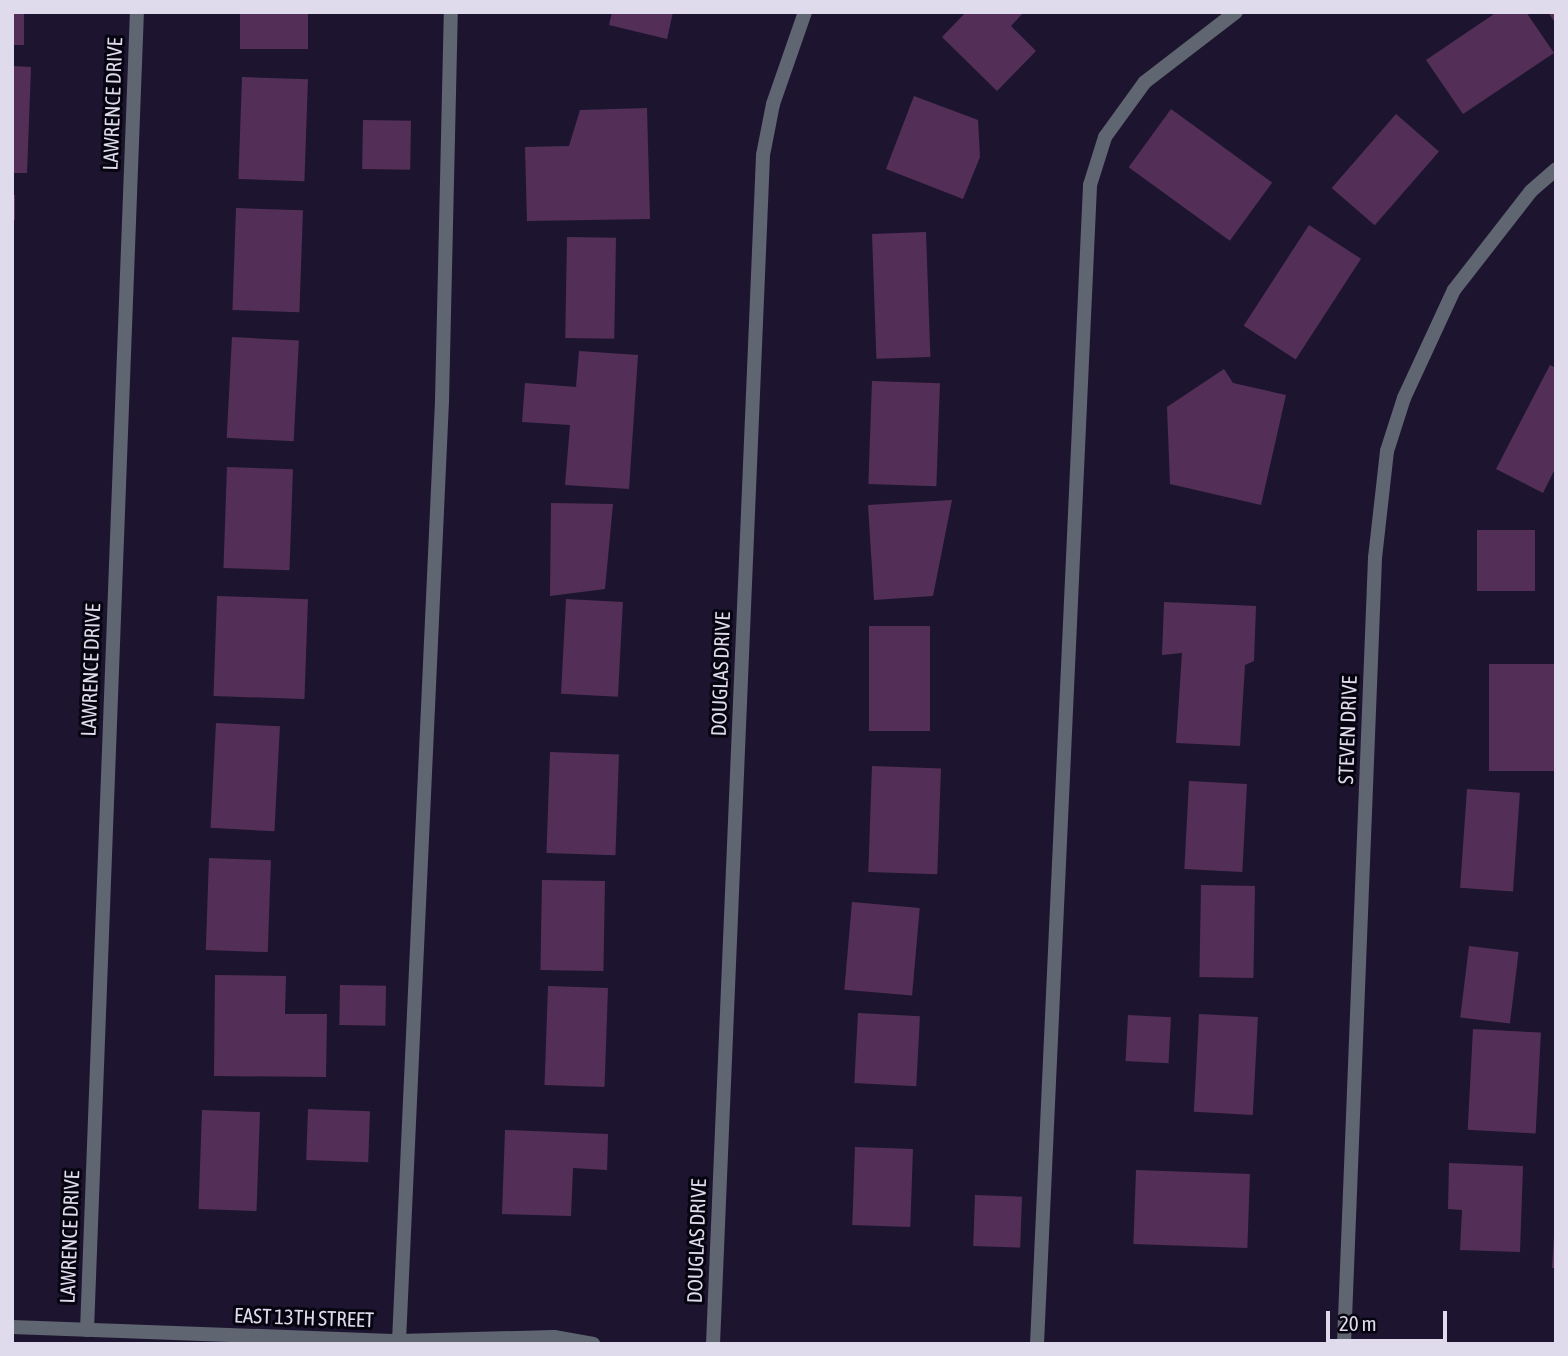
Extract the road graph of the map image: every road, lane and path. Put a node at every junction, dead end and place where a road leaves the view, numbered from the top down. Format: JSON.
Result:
{"nodes":[{"id":1,"x":137,"y":12,"type":"edge"},
{"id":2,"x":451,"y":12,"type":"edge"},
{"id":3,"x":805,"y":12,"type":"edge"},
{"id":4,"x":1236,"y":12,"type":"edge"},
{"id":5,"x":1556,"y":169,"type":"edge"},
{"id":6,"x":12,"y":1327,"type":"edge"},
{"id":7,"x":87,"y":1330,"type":"junction"},
{"id":8,"x":399,"y":1341,"type":"junction"},
{"id":9,"x":593,"y":1344,"type":"edge"},
{"id":10,"x":713,"y":1344,"type":"edge"},
{"id":11,"x":1037,"y":1344,"type":"edge"},
{"id":12,"x":1345,"y":1344,"type":"edge"}],
"edges":[{"from":1,"to":7,"type":"street","name":"LAWRENCE DRIVE"},
{"from":2,"to":8,"type":"street"},
{"from":3,"to":10,"type":"street","name":"DOUGLAS DRIVE"},
{"from":4,"to":11,"type":"street"},
{"from":5,"to":12,"type":"street","name":"STEVEN DRIVE"},
{"from":6,"to":7,"type":"street","name":"EAST 13TH STREET"},
{"from":7,"to":8,"type":"street","name":"EAST 13TH STREET"},
{"from":8,"to":9,"type":"street","name":"EAST 13TH STREET"}]}
